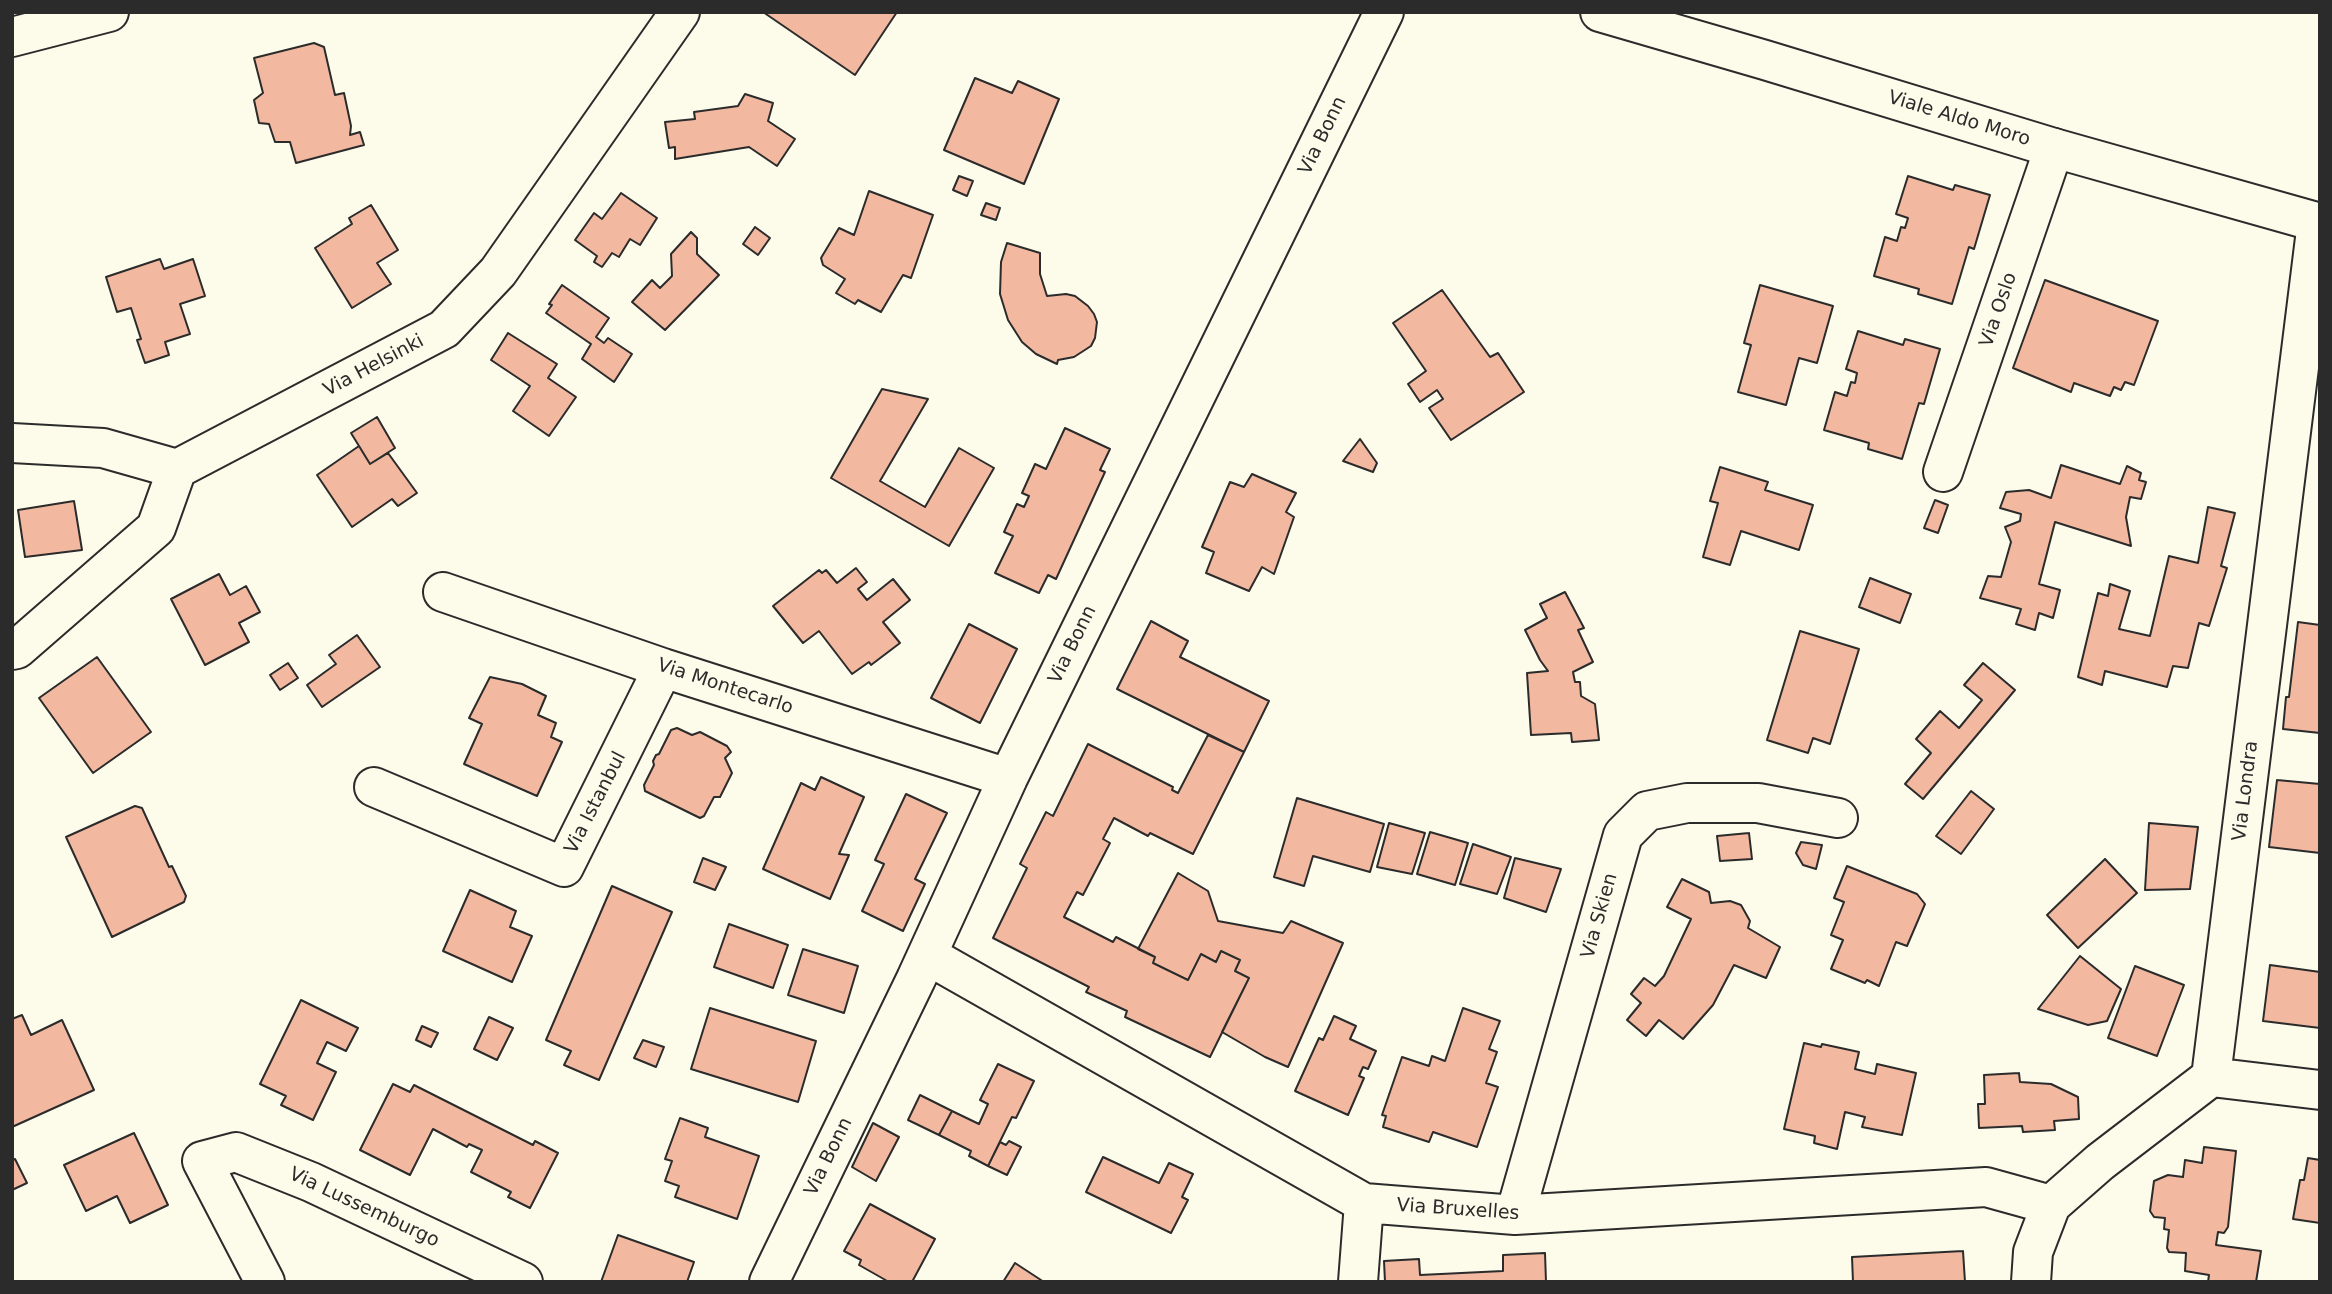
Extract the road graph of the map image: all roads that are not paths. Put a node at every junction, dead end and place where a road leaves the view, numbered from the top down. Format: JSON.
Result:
{"nodes":[{"id":1,"x":109,"y":12,"type":"edge"},
{"id":2,"x":680,"y":12,"type":"edge"},
{"id":3,"x":1384,"y":12,"type":"edge"},
{"id":4,"x":1600,"y":12,"type":"edge"},
{"id":5,"x":12,"y":37,"type":"edge"},
{"id":6,"x":2054,"y":148,"type":"junction"},
{"id":7,"x":2318,"y":223,"type":"edge"},
{"id":8,"x":12,"y":443,"type":"edge"},
{"id":9,"x":177,"y":469,"type":"junction"},
{"id":10,"x":1943,"y":472,"type":"dead end"},
{"id":11,"x":443,"y":592,"type":"dead end"},
{"id":12,"x":12,"y":650,"type":"edge"},
{"id":13,"x":663,"y":668,"type":"junction"},
{"id":14,"x":1008,"y":779,"type":"junction"},
{"id":15,"x":374,"y":788,"type":"dead end"},
{"id":16,"x":1838,"y":818,"type":"dead end"},
{"id":17,"x":927,"y":955,"type":"junction"},
{"id":18,"x":2211,"y":1077,"type":"junction"},
{"id":19,"x":2320,"y":1090,"type":"edge"},
{"id":20,"x":1364,"y":1203,"type":"junction"},
{"id":21,"x":2051,"y":1205,"type":"junction"},
{"id":22,"x":1515,"y":1215,"type":"junction"},
{"id":23,"x":265,"y":1282,"type":"edge"},
{"id":24,"x":523,"y":1282,"type":"edge"},
{"id":25,"x":769,"y":1282,"type":"edge"},
{"id":26,"x":1358,"y":1282,"type":"edge"},
{"id":27,"x":2031,"y":1282,"type":"edge"}],
"edges":[{"from":1,"to":5,"type":"street"},
{"from":2,"to":9,"type":"street","name":"Via Helsinki"},
{"from":3,"to":14,"type":"street","name":"Via Bonn"},
{"from":4,"to":6,"type":"street","name":"Viale Aldo Moro"},
{"from":6,"to":7,"type":"street","name":"Viale Aldo Moro"},
{"from":6,"to":10,"type":"street","name":"Via Oslo"},
{"from":7,"to":18,"type":"street","name":"Via Londra"},
{"from":8,"to":9,"type":"street"},
{"from":9,"to":12,"type":"street"},
{"from":11,"to":13,"type":"street","name":"Via Montecarlo"},
{"from":13,"to":14,"type":"street","name":"Via Montecarlo"},
{"from":13,"to":15,"type":"street","name":"Via Istanbul"},
{"from":14,"to":17,"type":"street","name":"Via Bonn"},
{"from":16,"to":22,"type":"street","name":"Via Skien"},
{"from":17,"to":20,"type":"street","name":"Via Bruxelles"},
{"from":17,"to":25,"type":"street","name":"Via Bonn"},
{"from":18,"to":19,"type":"street"},
{"from":18,"to":21,"type":"street"},
{"from":20,"to":22,"type":"street","name":"Via Bruxelles"},
{"from":20,"to":26,"type":"street"},
{"from":21,"to":22,"type":"street","name":"Via Bruxelles"},
{"from":21,"to":27,"type":"street"},
{"from":23,"to":24,"type":"street","name":"Via Lussemburgo"}]}
